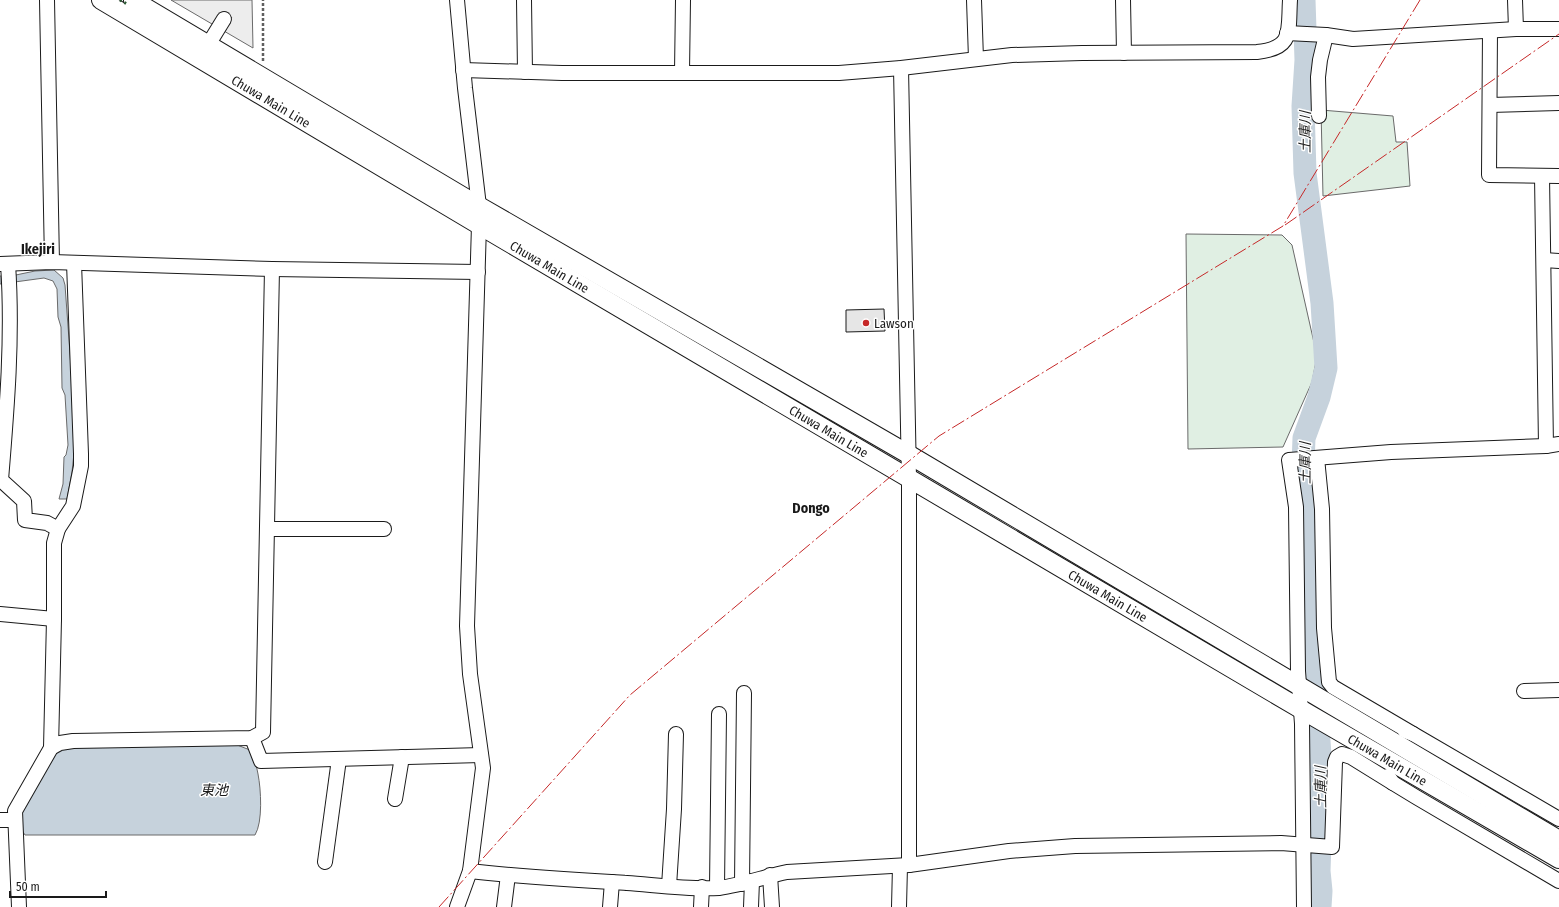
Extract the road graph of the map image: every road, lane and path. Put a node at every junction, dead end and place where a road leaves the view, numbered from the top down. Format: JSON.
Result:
{"nodes":[{"id":1,"x":47,"y":0,"type":"edge"},
{"id":2,"x":101,"y":0,"type":"edge"},
{"id":3,"x":133,"y":0,"type":"edge"},
{"id":4,"x":263,"y":0,"type":"edge"},
{"id":5,"x":457,"y":0,"type":"edge"},
{"id":6,"x":524,"y":0,"type":"edge"},
{"id":7,"x":683,"y":0,"type":"edge"},
{"id":8,"x":974,"y":0,"type":"edge"},
{"id":9,"x":1123,"y":0,"type":"edge"},
{"id":10,"x":1290,"y":0,"type":"edge"},
{"id":11,"x":1515,"y":0,"type":"edge"},
{"id":12,"x":224,"y":19,"type":"dead end"},
{"id":13,"x":1516,"y":29,"type":"junction"},
{"id":14,"x":1559,"y":29,"type":"edge"},
{"id":15,"x":1490,"y":31,"type":"junction"},
{"id":16,"x":1288,"y":33,"type":"junction"},
{"id":17,"x":1326,"y":35,"type":"junction"},
{"id":18,"x":208,"y":45,"type":"junction"},
{"id":19,"x":1124,"y":53,"type":"junction"},
{"id":20,"x":976,"y":59,"type":"junction"},
{"id":21,"x":901,"y":68,"type":"junction"},
{"id":22,"x":463,"y":70,"type":"junction"},
{"id":23,"x":525,"y":72,"type":"junction"},
{"id":24,"x":682,"y":72,"type":"junction"},
{"id":25,"x":260,"y":76,"type":"junction"},
{"id":26,"x":1559,"y":103,"type":"edge"},
{"id":27,"x":1490,"y":105,"type":"junction"},
{"id":28,"x":1319,"y":116,"type":"dead end"},
{"id":29,"x":1542,"y":176,"type":"junction"},
{"id":30,"x":1559,"y":176,"type":"edge"},
{"id":31,"x":479,"y":206,"type":"junction"},
{"id":32,"x":479,"y":225,"type":"junction"},
{"id":33,"x":1544,"y":260,"type":"junction"},
{"id":34,"x":1559,"y":261,"type":"edge"},
{"id":35,"x":52,"y":262,"type":"junction"},
{"id":36,"x":74,"y":263,"type":"junction"},
{"id":37,"x":272,"y":269,"type":"junction"},
{"id":38,"x":6,"y":272,"type":"edge"},
{"id":39,"x":478,"y":272,"type":"junction"},
{"id":40,"x":4,"y":392,"type":"edge"},
{"id":41,"x":1552,"y":445,"type":"edge"},
{"id":42,"x":908,"y":454,"type":"junction"},
{"id":43,"x":1317,"y":458,"type":"junction"},
{"id":44,"x":909,"y":478,"type":"junction"},
{"id":45,"x":1,"y":480,"type":"edge"},
{"id":46,"x":58,"y":529,"type":"junction"},
{"id":47,"x":267,"y":529,"type":"junction"},
{"id":48,"x":384,"y":529,"type":"dead end"},
{"id":49,"x":0,"y":614,"type":"edge"},
{"id":50,"x":54,"y":618,"type":"junction"},
{"id":51,"x":1303,"y":689,"type":"junction"},
{"id":52,"x":1559,"y":690,"type":"edge"},
{"id":53,"x":1524,"y":691,"type":"dead end"},
{"id":54,"x":744,"y":692,"type":"dead end"},
{"id":55,"x":1328,"y":703,"type":"junction"},
{"id":56,"x":1305,"y":712,"type":"junction"},
{"id":57,"x":719,"y":714,"type":"dead end"},
{"id":58,"x":676,"y":734,"type":"dead end"},
{"id":59,"x":1413,"y":734,"type":"junction"},
{"id":60,"x":252,"y":738,"type":"junction"},
{"id":61,"x":1366,"y":747,"type":"junction"},
{"id":62,"x":51,"y":748,"type":"junction"},
{"id":63,"x":482,"y":756,"type":"junction"},
{"id":64,"x":402,"y":757,"type":"junction"},
{"id":65,"x":339,"y":759,"type":"junction"},
{"id":66,"x":1393,"y":783,"type":"junction"},
{"id":67,"x":395,"y":799,"type":"dead end"},
{"id":68,"x":1559,"y":819,"type":"edge"},
{"id":69,"x":0,"y":820,"type":"edge"},
{"id":70,"x":14,"y":820,"type":"junction"},
{"id":71,"x":1559,"y":840,"type":"edge"},
{"id":72,"x":1302,"y":844,"type":"junction"},
{"id":73,"x":1559,"y":859,"type":"edge"},
{"id":74,"x":324,"y":862,"type":"dead end"},
{"id":75,"x":905,"y":866,"type":"junction"},
{"id":76,"x":470,"y":871,"type":"junction"},
{"id":77,"x":508,"y":875,"type":"junction"},
{"id":78,"x":770,"y":875,"type":"junction"},
{"id":79,"x":1559,"y":881,"type":"edge"},
{"id":80,"x":612,"y":882,"type":"junction"},
{"id":81,"x":747,"y":883,"type":"junction"},
{"id":82,"x":669,"y":886,"type":"junction"},
{"id":83,"x":702,"y":888,"type":"junction"},
{"id":84,"x":718,"y":888,"type":"junction"},
{"id":85,"x":19,"y":907,"type":"edge"},
{"id":86,"x":457,"y":907,"type":"edge"},
{"id":87,"x":504,"y":907,"type":"edge"},
{"id":88,"x":610,"y":907,"type":"edge"},
{"id":89,"x":701,"y":907,"type":"edge"},
{"id":90,"x":751,"y":907,"type":"edge"},
{"id":91,"x":772,"y":907,"type":"edge"},
{"id":92,"x":899,"y":907,"type":"edge"},
{"id":93,"x":1304,"y":907,"type":"edge"}],
"edges":[{"from":1,"to":35,"type":"street"},
{"from":2,"to":32,"type":"main road","name":"Chuwa Main Line"},
{"from":3,"to":18,"type":"main road","name":"Chuwa Main Line"},
{"from":4,"to":25,"type":"path"},
{"from":5,"to":22,"type":"street"},
{"from":6,"to":23,"type":"street"},
{"from":7,"to":24,"type":"street"},
{"from":8,"to":20,"type":"street"},
{"from":9,"to":19,"type":"street"},
{"from":10,"to":16,"type":"street"},
{"from":11,"to":13,"type":"street"},
{"from":12,"to":18,"type":"street"},
{"from":13,"to":14,"type":"street"},
{"from":13,"to":15,"type":"street"},
{"from":15,"to":17,"type":"street"},
{"from":15,"to":27,"type":"street"},
{"from":16,"to":17,"type":"street"},
{"from":16,"to":19,"type":"street"},
{"from":17,"to":28,"type":"street"},
{"from":18,"to":25,"type":"main road","name":"Chuwa Main Line"},
{"from":19,"to":20,"type":"street"},
{"from":20,"to":21,"type":"street"},
{"from":21,"to":24,"type":"street"},
{"from":21,"to":42,"type":"street"},
{"from":22,"to":23,"type":"street"},
{"from":22,"to":31,"type":"street"},
{"from":23,"to":24,"type":"street"},
{"from":25,"to":31,"type":"main road","name":"Chuwa Main Line"},
{"from":26,"to":27,"type":"street"},
{"from":27,"to":29,"type":"street"},
{"from":29,"to":30,"type":"street"},
{"from":29,"to":33,"type":"street"},
{"from":31,"to":32,"type":"street"},
{"from":31,"to":42,"type":"main road","name":"Chuwa Main Line"},
{"from":32,"to":39,"type":"street"},
{"from":32,"to":44,"type":"main road","name":"Chuwa Main Line"},
{"from":33,"to":34,"type":"street"},
{"from":33,"to":41,"type":"street"},
{"from":35,"to":36,"type":"street"},
{"from":35,"to":38,"type":"street"},
{"from":36,"to":37,"type":"street"},
{"from":36,"to":46,"type":"street"},
{"from":37,"to":39,"type":"street"},
{"from":37,"to":47,"type":"street"},
{"from":38,"to":40,"type":"street"},
{"from":39,"to":63,"type":"street"},
{"from":40,"to":45,"type":"street"},
{"from":41,"to":43,"type":"street"},
{"from":42,"to":44,"type":"street"},
{"from":42,"to":51,"type":"main road","name":"Chuwa Main Line"},
{"from":43,"to":51,"type":"street"},
{"from":43,"to":59,"type":"street"},
{"from":44,"to":56,"type":"main road","name":"Chuwa Main Line"},
{"from":44,"to":75,"type":"street"},
{"from":45,"to":46,"type":"street"},
{"from":46,"to":50,"type":"street"},
{"from":47,"to":48,"type":"street"},
{"from":47,"to":60,"type":"street"},
{"from":49,"to":50,"type":"street"},
{"from":50,"to":62,"type":"street"},
{"from":51,"to":55,"type":"main road","name":"Chuwa Main Line"},
{"from":51,"to":56,"type":"street"},
{"from":52,"to":53,"type":"street"},
{"from":54,"to":81,"type":"street"},
{"from":55,"to":59,"type":"street"},
{"from":55,"to":71,"type":"main road","name":"Chuwa Main Line"},
{"from":56,"to":61,"type":"main road","name":"Chuwa Main Line"},
{"from":56,"to":72,"type":"street"},
{"from":57,"to":84,"type":"street"},
{"from":58,"to":82,"type":"street"},
{"from":59,"to":68,"type":"street"},
{"from":60,"to":62,"type":"street"},
{"from":60,"to":65,"type":"street"},
{"from":61,"to":66,"type":"street"},
{"from":61,"to":73,"type":"main road","name":"Chuwa Main Line"},
{"from":62,"to":70,"type":"street"},
{"from":63,"to":64,"type":"street"},
{"from":63,"to":76,"type":"street"},
{"from":64,"to":65,"type":"street"},
{"from":64,"to":67,"type":"street"},
{"from":65,"to":74,"type":"street"},
{"from":66,"to":72,"type":"street"},
{"from":66,"to":79,"type":"street"},
{"from":69,"to":70,"type":"street"},
{"from":70,"to":85,"type":"street"},
{"from":72,"to":75,"type":"street"},
{"from":72,"to":93,"type":"street"},
{"from":75,"to":78,"type":"street"},
{"from":75,"to":92,"type":"street"},
{"from":76,"to":77,"type":"street"},
{"from":76,"to":86,"type":"street"},
{"from":77,"to":80,"type":"street"},
{"from":77,"to":87,"type":"street"},
{"from":78,"to":81,"type":"street"},
{"from":78,"to":91,"type":"street"},
{"from":80,"to":82,"type":"street"},
{"from":80,"to":88,"type":"street"},
{"from":81,"to":84,"type":"street"},
{"from":81,"to":90,"type":"street"},
{"from":82,"to":83,"type":"street"},
{"from":83,"to":84,"type":"street"},
{"from":83,"to":89,"type":"street"}]}
